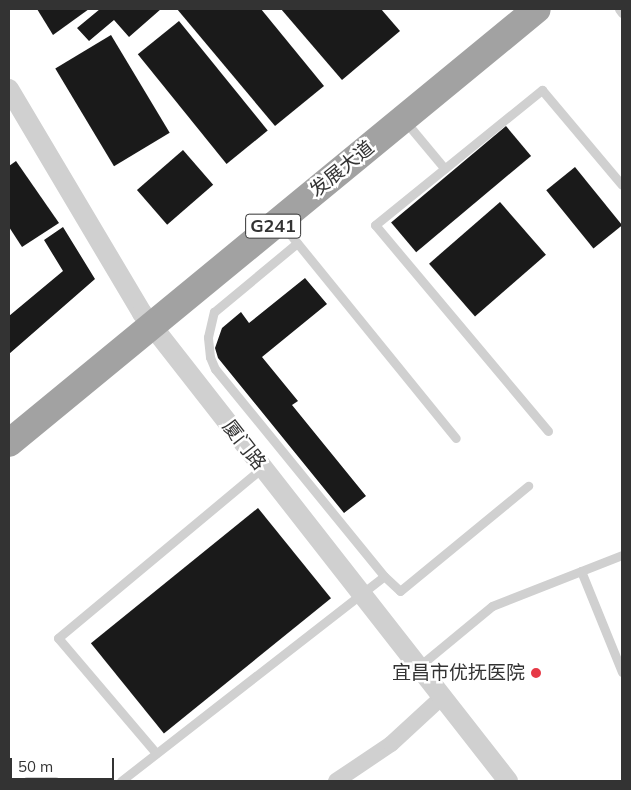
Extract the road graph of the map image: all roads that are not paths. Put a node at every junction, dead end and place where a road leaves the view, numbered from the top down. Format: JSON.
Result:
{"nodes":[{"id":1,"x":512,"y":9,"type":"edge"},
{"id":2,"x":537,"y":9,"type":"edge"},
{"id":3,"x":619,"y":9,"type":"edge"},
{"id":4,"x":622,"y":13,"type":"edge"},
{"id":5,"x":9,"y":89,"type":"edge"},
{"id":6,"x":403,"y":119,"type":"junction"},
{"id":7,"x":445,"y":169,"type":"junction"},
{"id":8,"x":622,"y":185,"type":"edge"},
{"id":9,"x":279,"y":221,"type":"junction"},
{"id":10,"x":297,"y":243,"type":"junction"},
{"id":11,"x":147,"y":319,"type":"junction"},
{"id":12,"x":9,"y":422,"type":"edge"},
{"id":13,"x":548,"y":431,"type":"dead end"},
{"id":14,"x":456,"y":438,"type":"dead end"},
{"id":15,"x":9,"y":444,"type":"edge"},
{"id":16,"x":262,"y":468,"type":"junction"},
{"id":17,"x":528,"y":486,"type":"dead end"},
{"id":18,"x":622,"y":555,"type":"edge"},
{"id":19,"x":581,"y":571,"type":"junction"},
{"id":20,"x":384,"y":576,"type":"junction"},
{"id":21,"x":358,"y":593,"type":"junction"},
{"id":22,"x":416,"y":668,"type":"junction"},
{"id":23,"x":622,"y":672,"type":"edge"},
{"id":24,"x":441,"y":698,"type":"junction"},
{"id":25,"x":156,"y":753,"type":"junction"},
{"id":26,"x":27,"y":781,"type":"edge"},
{"id":27,"x":55,"y":781,"type":"edge"},
{"id":28,"x":121,"y":781,"type":"edge"},
{"id":29,"x":336,"y":781,"type":"edge"},
{"id":30,"x":508,"y":781,"type":"edge"}],
"edges":[{"from":1,"to":11,"type":"highway","name":"发展大道","number":"G241"},
{"from":2,"to":6,"type":"highway","name":"发展大道","number":"G241"},
{"from":3,"to":4,"type":"lane"},
{"from":5,"to":11,"type":"street","name":"厦门路"},
{"from":6,"to":7,"type":"lane"},
{"from":6,"to":9,"type":"highway","name":"发展大道","number":"G241"},
{"from":7,"to":8,"type":"lane"},
{"from":7,"to":13,"type":"lane"},
{"from":9,"to":10,"type":"lane"},
{"from":9,"to":11,"type":"highway","name":"发展大道","number":"G241"},
{"from":10,"to":14,"type":"lane"},
{"from":10,"to":20,"type":"lane"},
{"from":11,"to":12,"type":"highway","name":"发展大道","number":"G241"},
{"from":11,"to":15,"type":"highway","name":"发展大道","number":"G241"},
{"from":11,"to":16,"type":"street","name":"厦门路"},
{"from":16,"to":21,"type":"street","name":"厦门路"},
{"from":16,"to":25,"type":"lane"},
{"from":17,"to":20,"type":"lane"},
{"from":18,"to":19,"type":"lane"},
{"from":19,"to":22,"type":"lane"},
{"from":19,"to":23,"type":"lane"},
{"from":20,"to":21,"type":"lane"},
{"from":21,"to":22,"type":"street","name":"厦门路"},
{"from":21,"to":25,"type":"lane"},
{"from":22,"to":24,"type":"street","name":"厦门路"},
{"from":24,"to":29,"type":"street"},
{"from":24,"to":30,"type":"street","name":"厦门路"},
{"from":25,"to":28,"type":"lane"},
{"from":26,"to":27,"type":"lane"}]}
